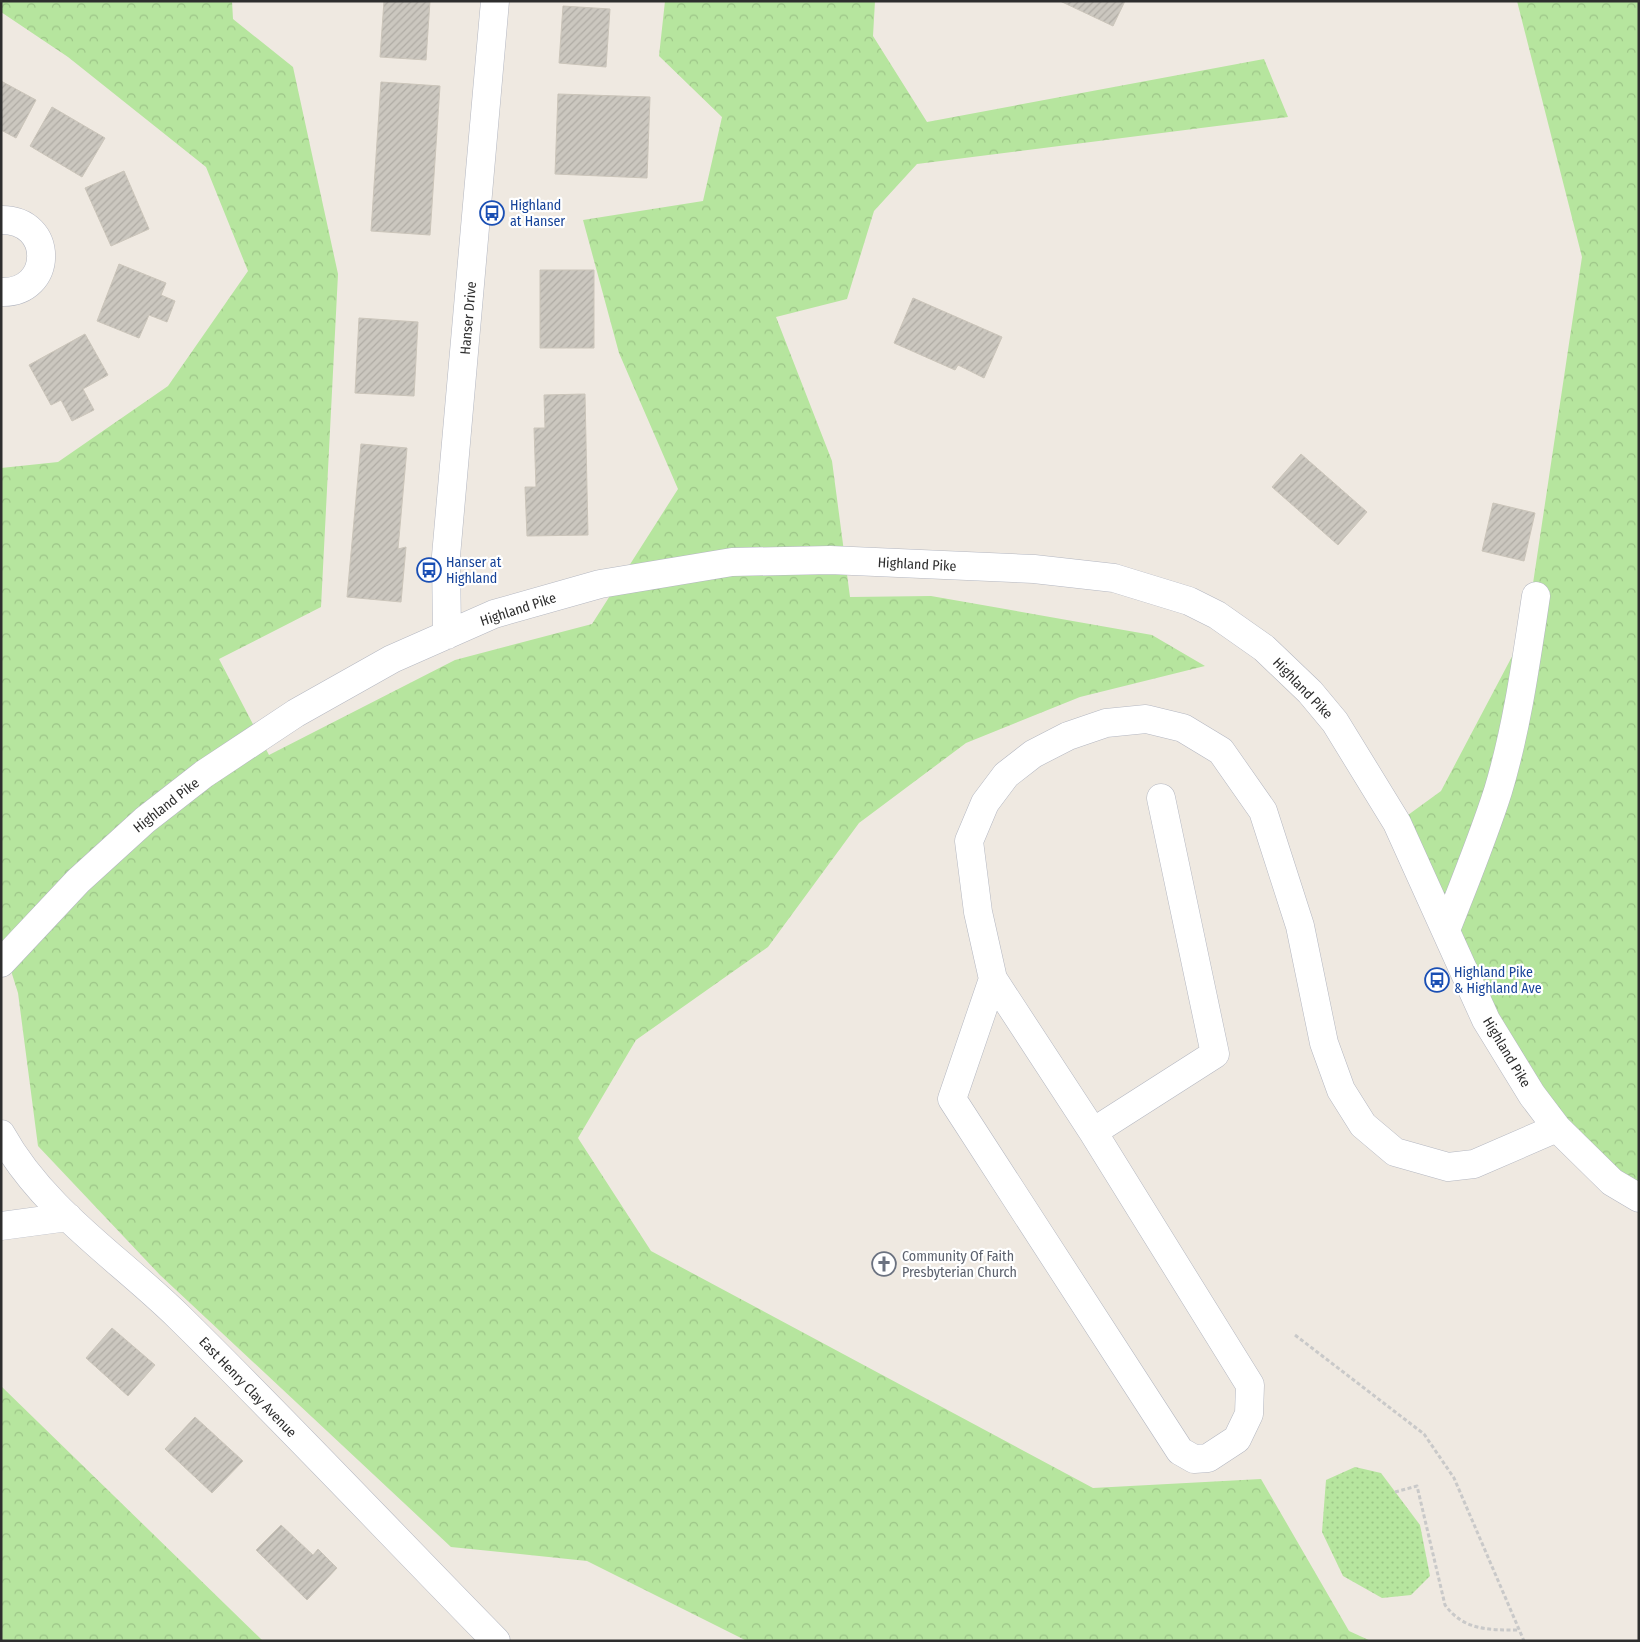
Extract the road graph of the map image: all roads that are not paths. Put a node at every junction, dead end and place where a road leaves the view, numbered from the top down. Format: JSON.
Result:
{"nodes":[{"id":1,"x":495,"y":1,"type":"edge"},
{"id":2,"x":1,"y":220,"type":"edge"},
{"id":3,"x":1,"y":292,"type":"edge"},
{"id":4,"x":1536,"y":596,"type":"dead end"},
{"id":5,"x":447,"y":635,"type":"junction"},
{"id":6,"x":1161,"y":798,"type":"dead end"},
{"id":7,"x":1446,"y":930,"type":"junction"},
{"id":8,"x":1,"y":963,"type":"edge"},
{"id":9,"x":993,"y":979,"type":"junction"},
{"id":10,"x":1557,"y":1128,"type":"junction"},
{"id":11,"x":1093,"y":1132,"type":"junction"},
{"id":12,"x":1,"y":1134,"type":"edge"},
{"id":13,"x":1639,"y":1198,"type":"edge"},
{"id":14,"x":68,"y":1217,"type":"junction"},
{"id":15,"x":1,"y":1226,"type":"edge"},
{"id":16,"x":496,"y":1641,"type":"edge"}],
"edges":[{"from":1,"to":5,"type":"street","name":"Hanser Drive"},
{"from":2,"to":3,"type":"street"},
{"from":4,"to":7,"type":"street"},
{"from":5,"to":7,"type":"street","name":"Highland Pike"},
{"from":5,"to":8,"type":"street","name":"Highland Pike"},
{"from":6,"to":11,"type":"street"},
{"from":7,"to":10,"type":"street","name":"Highland Pike"},
{"from":9,"to":10,"type":"street"},
{"from":9,"to":11,"type":"street"},
{"from":9,"to":11,"type":"street"},
{"from":10,"to":13,"type":"street","name":"Highland Pike"},
{"from":12,"to":14,"type":"street","name":"East Henry Clay Avenue"},
{"from":14,"to":15,"type":"street"},
{"from":14,"to":16,"type":"street","name":"East Henry Clay Avenue"}]}
